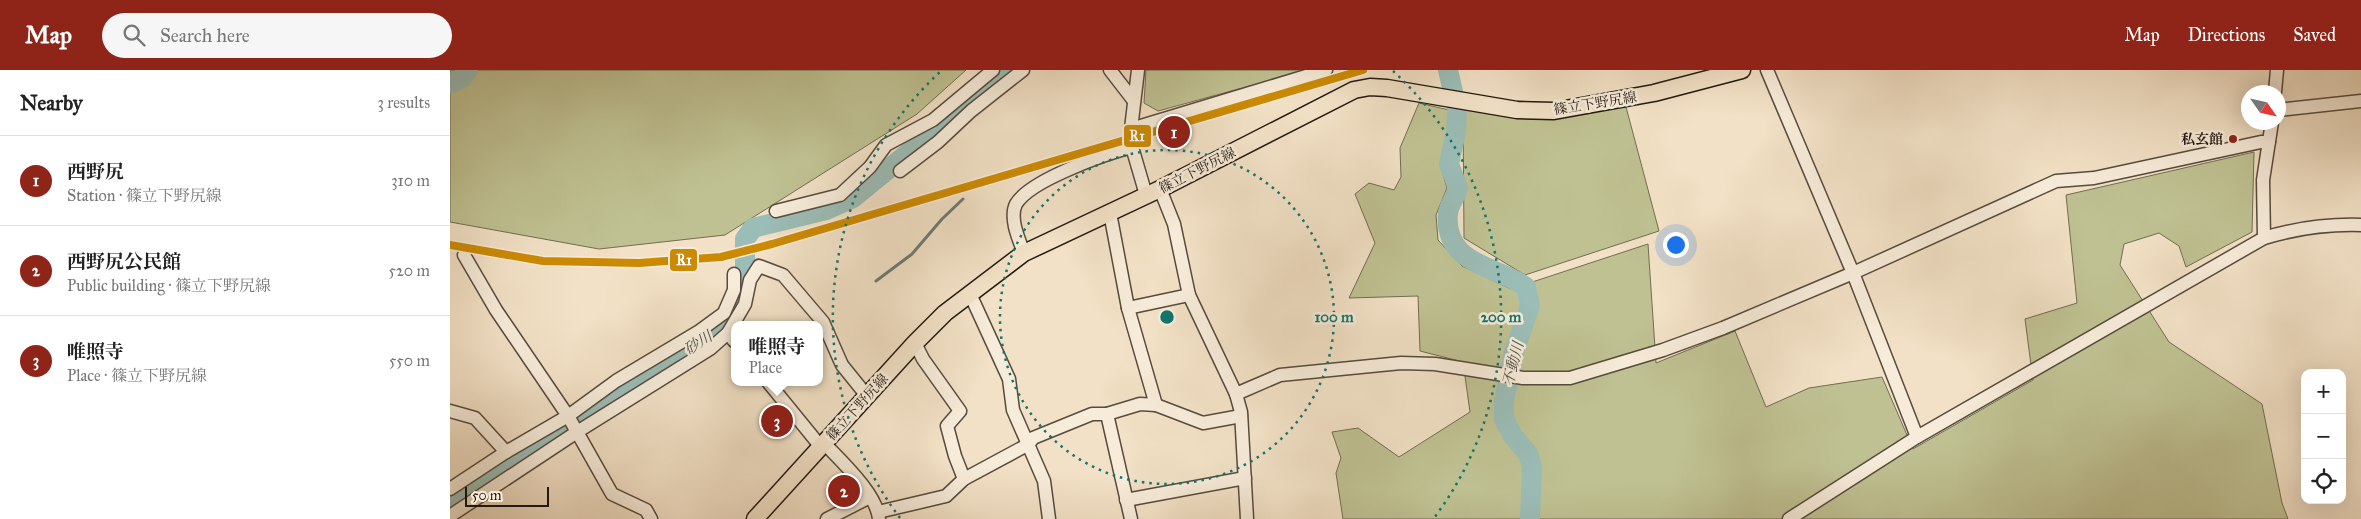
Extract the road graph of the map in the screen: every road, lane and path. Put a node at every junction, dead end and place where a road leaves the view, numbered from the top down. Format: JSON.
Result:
{"nodes":[{"id":1,"x":993,"y":70,"type":"edge"},
{"id":2,"x":1023,"y":70,"type":"edge"},
{"id":3,"x":1110,"y":70,"type":"edge"},
{"id":4,"x":1138,"y":70,"type":"edge"},
{"id":5,"x":1326,"y":70,"type":"edge"},
{"id":6,"x":1742,"y":70,"type":"edge"},
{"id":7,"x":1767,"y":70,"type":"edge"},
{"id":8,"x":2277,"y":70,"type":"edge"},
{"id":9,"x":2276,"y":85,"type":"edge"},
{"id":10,"x":1134,"y":101,"type":"junction"},
{"id":11,"x":2361,"y":101,"type":"edge"},
{"id":12,"x":2286,"y":109,"type":"edge"},
{"id":13,"x":1131,"y":128,"type":"junction"},
{"id":14,"x":2271,"y":130,"type":"edge"},
{"id":15,"x":2269,"y":142,"type":"junction"},
{"id":16,"x":1132,"y":148,"type":"junction"},
{"id":17,"x":900,"y":171,"type":"dead end"},
{"id":18,"x":1153,"y":192,"type":"junction"},
{"id":19,"x":776,"y":211,"type":"dead end"},
{"id":20,"x":1110,"y":213,"type":"junction"},
{"id":21,"x":2361,"y":225,"type":"edge"},
{"id":22,"x":2264,"y":238,"type":"junction"},
{"id":23,"x":1024,"y":253,"type":"junction"},
{"id":24,"x":464,"y":255,"type":"tunnel mouth"},
{"id":25,"x":1853,"y":273,"type":"junction"},
{"id":26,"x":734,"y":274,"type":"dead end"},
{"id":27,"x":970,"y":294,"type":"junction"},
{"id":28,"x":1189,"y":295,"type":"junction"},
{"id":29,"x":1128,"y":308,"type":"junction"},
{"id":30,"x":738,"y":321,"type":"edge"},
{"id":31,"x":731,"y":337,"type":"edge"},
{"id":32,"x":915,"y":343,"type":"junction"},
{"id":33,"x":771,"y":386,"type":"edge"},
{"id":34,"x":1236,"y":394,"type":"junction"},
{"id":35,"x":868,"y":396,"type":"junction"},
{"id":36,"x":1156,"y":405,"type":"junction"},
{"id":37,"x":450,"y":411,"type":"edge"},
{"id":38,"x":1107,"y":414,"type":"junction"},
{"id":39,"x":1241,"y":416,"type":"junction"},
{"id":40,"x":572,"y":424,"type":"junction"},
{"id":41,"x":1917,"y":437,"type":"junction"},
{"id":42,"x":1029,"y":444,"type":"junction"},
{"id":43,"x":823,"y":445,"type":"junction"},
{"id":44,"x":506,"y":452,"type":"junction"},
{"id":45,"x":1245,"y":478,"type":"junction"},
{"id":46,"x":964,"y":479,"type":"junction"},
{"id":47,"x":450,"y":489,"type":"edge"},
{"id":48,"x":870,"y":497,"type":"junction"},
{"id":49,"x":1126,"y":500,"type":"junction"},
{"id":50,"x":450,"y":516,"type":"edge"},
{"id":51,"x":878,"y":516,"type":"edge"},
{"id":52,"x":651,"y":519,"type":"edge"},
{"id":53,"x":755,"y":519,"type":"edge"},
{"id":54,"x":827,"y":519,"type":"edge"},
{"id":55,"x":1049,"y":519,"type":"edge"},
{"id":56,"x":1131,"y":519,"type":"edge"},
{"id":57,"x":1247,"y":519,"type":"edge"},
{"id":58,"x":1789,"y":519,"type":"edge"}],
"edges":[{"from":1,"to":19,"type":"street"},
{"from":2,"to":17,"type":"street"},
{"from":3,"to":10,"type":"street"},
{"from":4,"to":10,"type":"street"},
{"from":5,"to":13,"type":"street"},
{"from":6,"to":18,"type":"main road","name":"篠立下野尻線"},
{"from":7,"to":25,"type":"street"},
{"from":8,"to":9,"type":"street"},
{"from":10,"to":13,"type":"street"},
{"from":11,"to":12,"type":"street"},
{"from":13,"to":16,"type":"street"},
{"from":14,"to":15,"type":"street"},
{"from":15,"to":22,"type":"street"},
{"from":15,"to":25,"type":"street"},
{"from":16,"to":18,"type":"street"},
{"from":16,"to":23,"type":"street"},
{"from":18,"to":20,"type":"main road","name":"篠立下野尻線"},
{"from":18,"to":28,"type":"street"},
{"from":20,"to":23,"type":"main road","name":"篠立下野尻線"},
{"from":20,"to":29,"type":"street"},
{"from":21,"to":22,"type":"street"},
{"from":22,"to":41,"type":"street"},
{"from":23,"to":27,"type":"main road","name":"篠立下野尻線"},
{"from":24,"to":40,"type":"street"},
{"from":25,"to":34,"type":"street"},
{"from":25,"to":41,"type":"street"},
{"from":26,"to":40,"type":"street"},
{"from":27,"to":32,"type":"main road","name":"篠立下野尻線"},
{"from":27,"to":42,"type":"street"},
{"from":28,"to":29,"type":"street"},
{"from":28,"to":34,"type":"street"},
{"from":29,"to":36,"type":"street"},
{"from":30,"to":35,"type":"street"},
{"from":31,"to":40,"type":"street"},
{"from":32,"to":35,"type":"main road","name":"篠立下野尻線"},
{"from":32,"to":46,"type":"street"},
{"from":33,"to":43,"type":"street"},
{"from":34,"to":39,"type":"street"},
{"from":35,"to":43,"type":"main road","name":"篠立下野尻線"},
{"from":36,"to":38,"type":"street"},
{"from":36,"to":39,"type":"street"},
{"from":37,"to":44,"type":"street"},
{"from":38,"to":42,"type":"street"},
{"from":38,"to":49,"type":"street"},
{"from":39,"to":45,"type":"street"},
{"from":40,"to":44,"type":"street"},
{"from":40,"to":50,"type":"street"},
{"from":40,"to":52,"type":"street"},
{"from":41,"to":58,"type":"street"},
{"from":42,"to":46,"type":"street"},
{"from":42,"to":55,"type":"street"},
{"from":43,"to":48,"type":"street"},
{"from":43,"to":53,"type":"main road","name":"篠立下野尻線"},
{"from":44,"to":47,"type":"street"},
{"from":45,"to":49,"type":"street"},
{"from":45,"to":57,"type":"street"},
{"from":46,"to":51,"type":"street"},
{"from":48,"to":51,"type":"street"},
{"from":48,"to":54,"type":"street"},
{"from":49,"to":56,"type":"street"}]}
